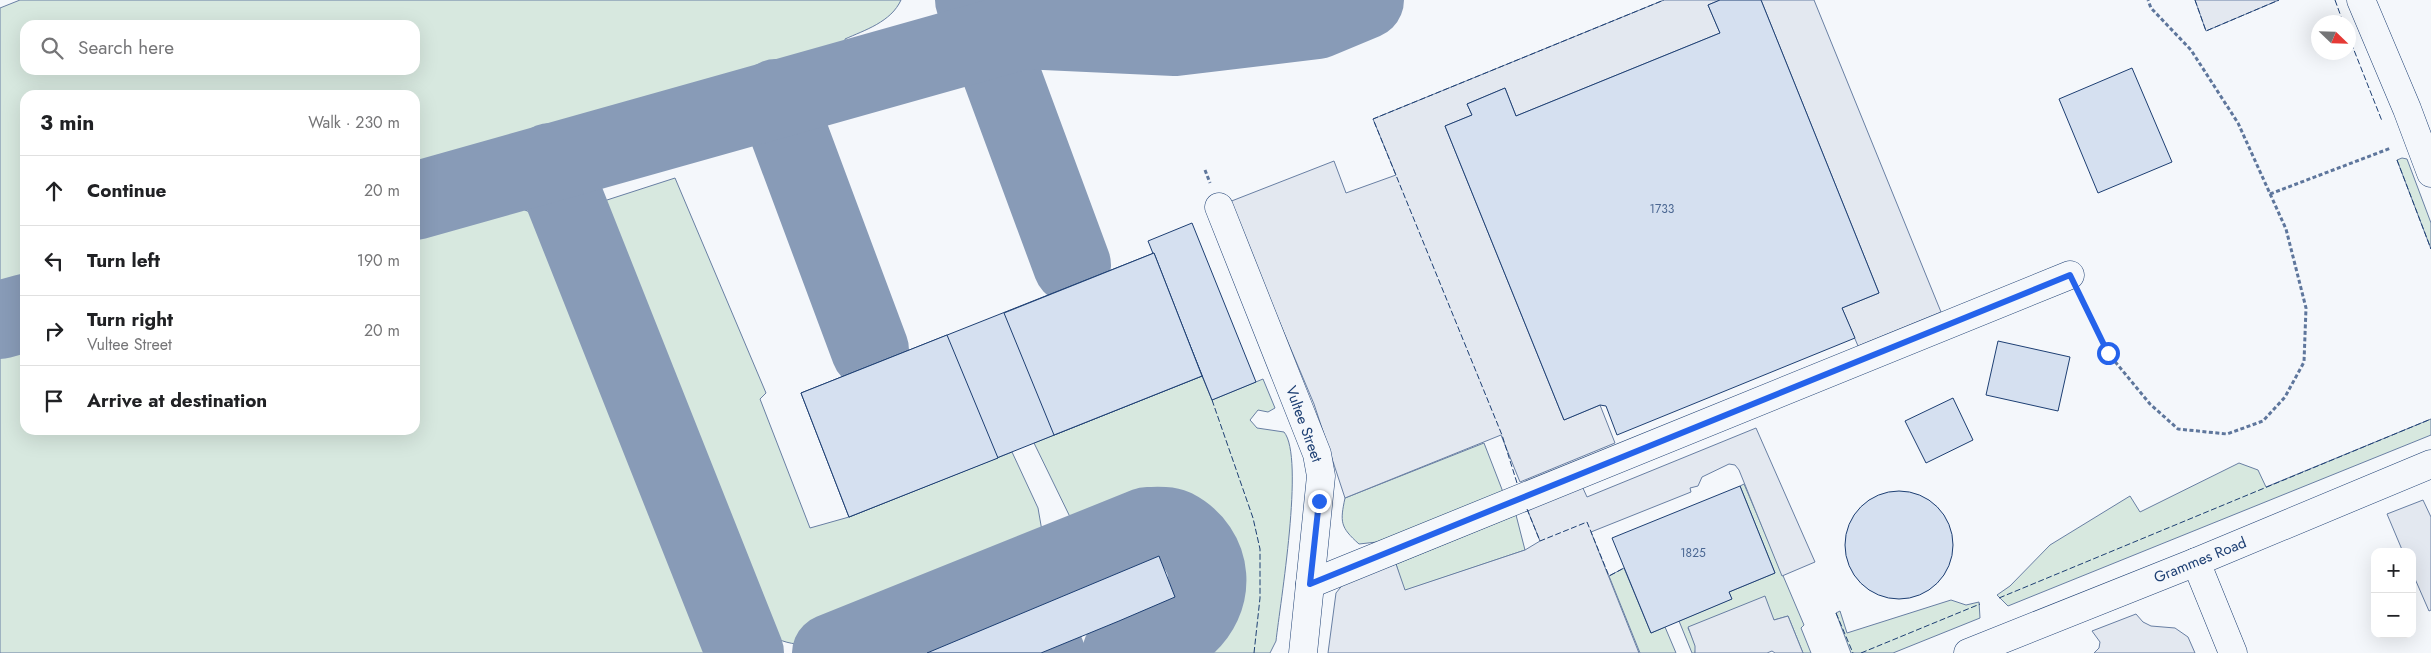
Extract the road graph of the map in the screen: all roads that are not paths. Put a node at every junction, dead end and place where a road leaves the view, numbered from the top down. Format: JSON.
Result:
{"nodes":[{"id":1,"x":2361,"y":0,"type":"edge"},
{"id":2,"x":2431,"y":172,"type":"edge"},
{"id":3,"x":1219,"y":207,"type":"dead end"},
{"id":4,"x":2070,"y":275,"type":"road end"},
{"id":5,"x":2431,"y":464,"type":"edge"},
{"id":6,"x":2196,"y":562,"type":"junction"},
{"id":7,"x":1310,"y":584,"type":"junction"},
{"id":8,"x":1303,"y":653,"type":"edge"},
{"id":9,"x":1968,"y":653,"type":"edge"},
{"id":10,"x":2233,"y":653,"type":"edge"}],
"edges":[{"from":1,"to":2,"type":"street"},
{"from":3,"to":7,"type":"street","name":"Vultee Street"},
{"from":4,"to":7,"type":"street"},
{"from":5,"to":6,"type":"street","name":"Grammes Road"},
{"from":6,"to":9,"type":"street","name":"Grammes Road"},
{"from":6,"to":10,"type":"street"},
{"from":7,"to":8,"type":"street","name":"Vultee Street"}]}
